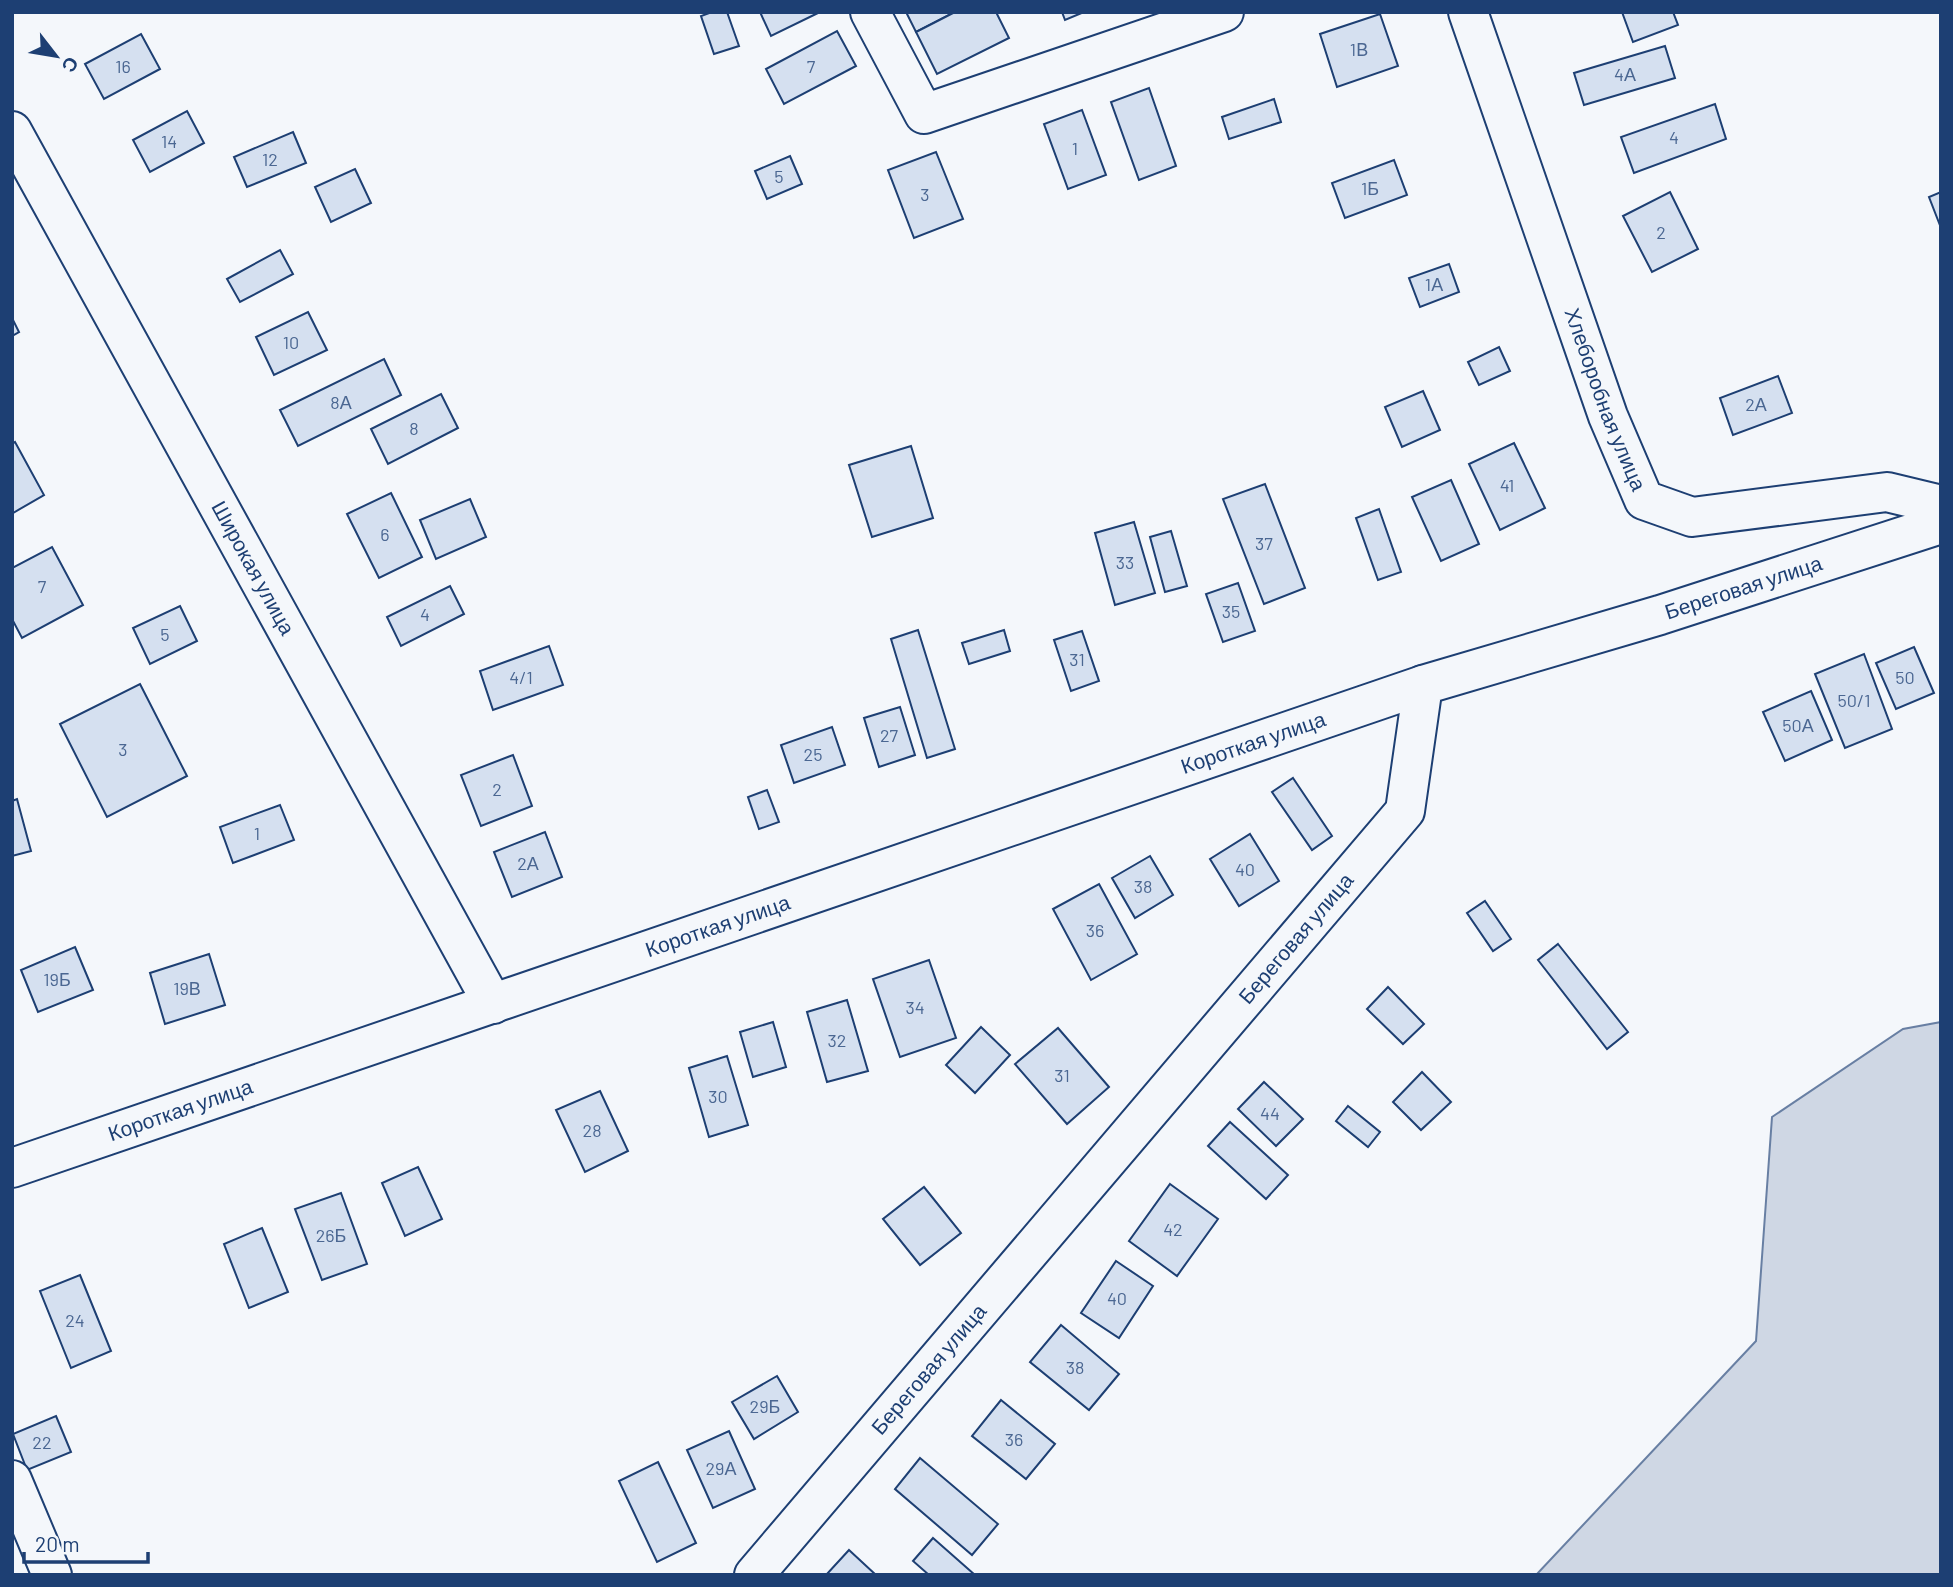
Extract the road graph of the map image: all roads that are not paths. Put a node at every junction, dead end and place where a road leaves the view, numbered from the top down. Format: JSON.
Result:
{"nodes":[{"id":1,"x":870,"y":12,"type":"edge"},
{"id":2,"x":1224,"y":12,"type":"edge"},
{"id":3,"x":1468,"y":12,"type":"edge"},
{"id":4,"x":12,"y":131,"type":"edge"},
{"id":5,"x":1941,"y":505,"type":"edge"},
{"id":6,"x":1941,"y":524,"type":"edge"},
{"id":7,"x":1423,"y":685,"type":"junction"},
{"id":8,"x":493,"y":1004,"type":"junction"},
{"id":9,"x":20,"y":1172,"type":"edge"},
{"id":10,"x":12,"y":1480,"type":"edge"},
{"id":11,"x":52,"y":1575,"type":"edge"},
{"id":12,"x":754,"y":1575,"type":"edge"}],
"edges":[{"from":1,"to":2,"type":"street"},
{"from":3,"to":5,"type":"street","name":"Хлеборобная улица"},
{"from":4,"to":8,"type":"street","name":"Широкая улица"},
{"from":6,"to":7,"type":"street","name":"Береговая улица"},
{"from":7,"to":8,"type":"street","name":"Короткая улица"},
{"from":7,"to":12,"type":"street","name":"Береговая улица"},
{"from":8,"to":9,"type":"street","name":"Короткая улица"},
{"from":10,"to":11,"type":"street"}]}
